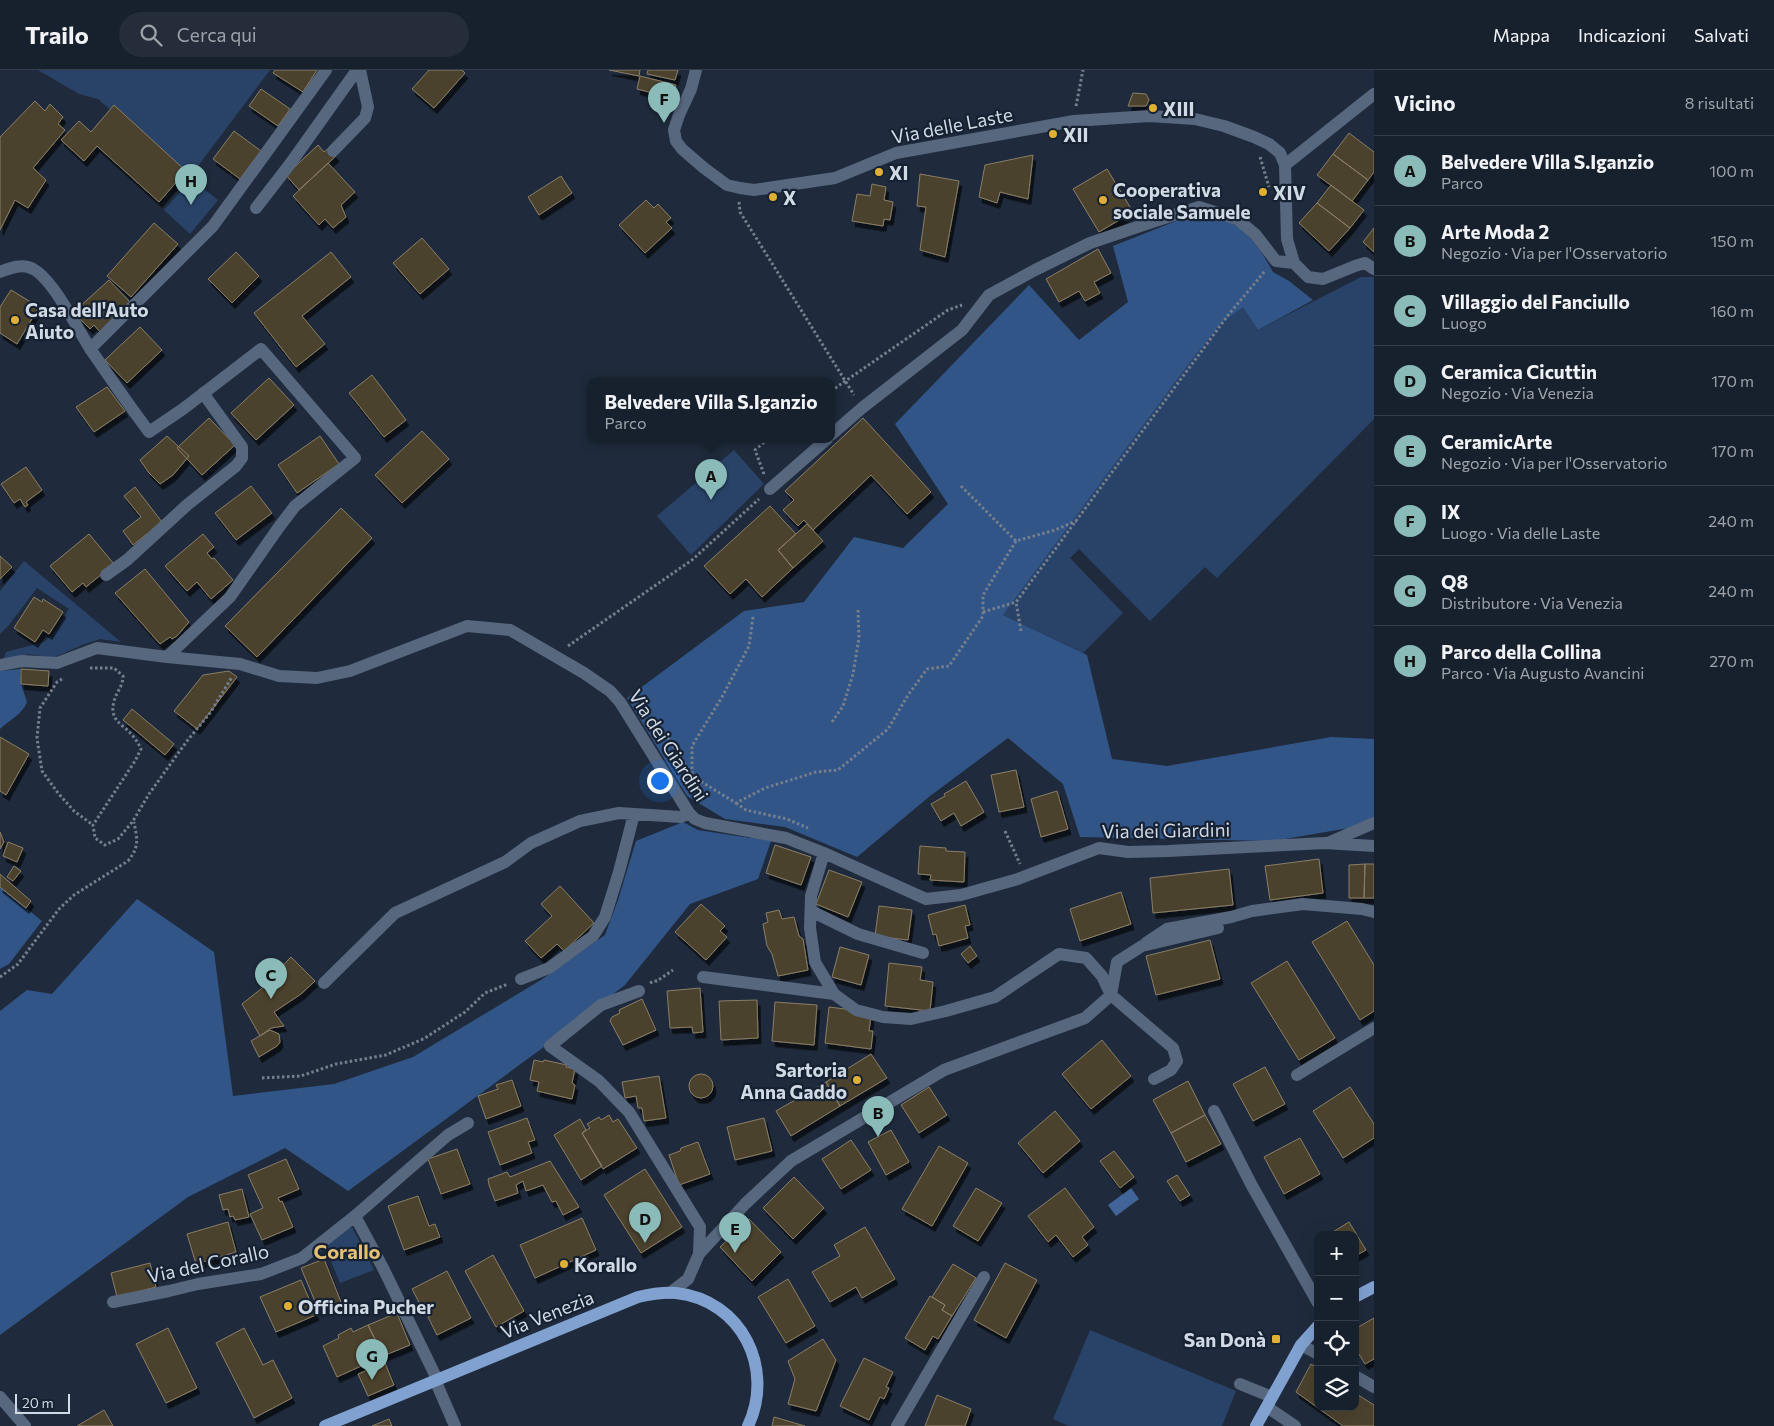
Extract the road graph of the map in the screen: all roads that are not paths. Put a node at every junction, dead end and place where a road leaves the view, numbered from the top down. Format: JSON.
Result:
{"nodes":[{"id":1,"x":326,"y":70,"type":"edge"},
{"id":2,"x":358,"y":70,"type":"edge"},
{"id":3,"x":696,"y":70,"type":"edge"},
{"id":4,"x":1374,"y":94,"type":"edge"},
{"id":5,"x":333,"y":151,"type":"dead end"},
{"id":6,"x":1285,"y":166,"type":"junction"},
{"id":7,"x":256,"y":208,"type":"dead end"},
{"id":8,"x":1294,"y":263,"type":"junction"},
{"id":9,"x":1374,"y":269,"type":"edge"},
{"id":10,"x":0,"y":272,"type":"edge"},
{"id":11,"x":90,"y":349,"type":"junction"},
{"id":12,"x":203,"y":393,"type":"junction"},
{"id":13,"x":835,"y":432,"type":"edge"},
{"id":14,"x":822,"y":443,"type":"edge"},
{"id":15,"x":770,"y":489,"type":"road end"},
{"id":16,"x":106,"y":575,"type":"dead end"},
{"id":17,"x":167,"y":657,"type":"junction"},
{"id":18,"x":0,"y":664,"type":"edge"},
{"id":19,"x":690,"y":813,"type":"junction"},
{"id":20,"x":634,"y":814,"type":"junction"},
{"id":21,"x":1374,"y":823,"type":"edge"},
{"id":22,"x":1326,"y":844,"type":"junction"},
{"id":23,"x":1374,"y":846,"type":"edge"},
{"id":24,"x":824,"y":853,"type":"junction"},
{"id":25,"x":811,"y":911,"type":"junction"},
{"id":26,"x":1374,"y":912,"type":"edge"},
{"id":27,"x":1218,"y":928,"type":"dead end"},
{"id":28,"x":1142,"y":946,"type":"junction"},
{"id":29,"x":923,"y":953,"type":"dead end"},
{"id":30,"x":703,"y":977,"type":"dead end"},
{"id":31,"x":521,"y":979,"type":"road end"},
{"id":32,"x":324,"y":983,"type":"dead end"},
{"id":33,"x":639,"y":991,"type":"road end"},
{"id":34,"x":834,"y":994,"type":"junction"},
{"id":35,"x":1111,"y":995,"type":"junction"},
{"id":36,"x":1374,"y":1028,"type":"edge"},
{"id":37,"x":1297,"y":1075,"type":"dead end"},
{"id":38,"x":1154,"y":1079,"type":"dead end"},
{"id":39,"x":1214,"y":1111,"type":"dead end"},
{"id":40,"x":468,"y":1123,"type":"dead end"},
{"id":41,"x":355,"y":1216,"type":"junction"},
{"id":42,"x":699,"y":1254,"type":"junction"},
{"id":43,"x":984,"y":1277,"type":"dead end"},
{"id":44,"x":1374,"y":1287,"type":"edge"},
{"id":45,"x":670,"y":1293,"type":"junction"},
{"id":46,"x":1359,"y":1295,"type":"edge"},
{"id":47,"x":1314,"y":1296,"type":"edge"},
{"id":48,"x":113,"y":1302,"type":"dead end"},
{"id":49,"x":1314,"y":1330,"type":"edge"},
{"id":50,"x":1300,"y":1345,"type":"junction"},
{"id":51,"x":1314,"y":1352,"type":"edge"},
{"id":52,"x":1359,"y":1378,"type":"edge"},
{"id":53,"x":436,"y":1379,"type":"junction"},
{"id":54,"x":1372,"y":1383,"type":"edge"},
{"id":55,"x":1240,"y":1384,"type":"dead end"},
{"id":56,"x":0,"y":1397,"type":"edge"},
{"id":57,"x":1269,"y":1402,"type":"junction"},
{"id":58,"x":25,"y":1426,"type":"edge"},
{"id":59,"x":325,"y":1426,"type":"edge"},
{"id":60,"x":456,"y":1426,"type":"edge"},
{"id":61,"x":748,"y":1426,"type":"edge"},
{"id":62,"x":897,"y":1426,"type":"edge"},
{"id":63,"x":1256,"y":1426,"type":"edge"},
{"id":64,"x":1295,"y":1426,"type":"edge"}],
"edges":[{"from":1,"to":11,"type":"street"},
{"from":2,"to":5,"type":"street"},
{"from":2,"to":7,"type":"street"},
{"from":3,"to":6,"type":"street","name":"Via delle Laste"},
{"from":4,"to":6,"type":"street"},
{"from":6,"to":8,"type":"street"},
{"from":8,"to":9,"type":"street"},
{"from":8,"to":13,"type":"street"},
{"from":10,"to":11,"type":"street"},
{"from":11,"to":12,"type":"street"},
{"from":12,"to":16,"type":"street"},
{"from":12,"to":17,"type":"street"},
{"from":14,"to":15,"type":"street"},
{"from":17,"to":18,"type":"street","name":"Via dei Giardini"},
{"from":17,"to":19,"type":"street","name":"Via dei Giardini"},
{"from":19,"to":20,"type":"street"},
{"from":19,"to":24,"type":"street","name":"Via dei Giardini"},
{"from":20,"to":31,"type":"street"},
{"from":20,"to":32,"type":"street"},
{"from":21,"to":22,"type":"street","name":"Via dei Giardini"},
{"from":22,"to":23,"type":"street","name":"Via dei Giardini"},
{"from":22,"to":24,"type":"street","name":"Via dei Giardini"},
{"from":24,"to":25,"type":"street"},
{"from":25,"to":29,"type":"street"},
{"from":25,"to":34,"type":"street"},
{"from":26,"to":28,"type":"street"},
{"from":27,"to":28,"type":"street"},
{"from":28,"to":35,"type":"street"},
{"from":30,"to":34,"type":"street"},
{"from":33,"to":42,"type":"street"},
{"from":34,"to":35,"type":"street"},
{"from":35,"to":38,"type":"street"},
{"from":35,"to":42,"type":"street"},
{"from":36,"to":37,"type":"street"},
{"from":39,"to":47,"type":"street"},
{"from":40,"to":41,"type":"street","name":"Via del Corallo"},
{"from":41,"to":48,"type":"street","name":"Via del Corallo"},
{"from":41,"to":53,"type":"street"},
{"from":42,"to":45,"type":"street"},
{"from":43,"to":62,"type":"street"},
{"from":44,"to":46,"type":"main road"},
{"from":45,"to":53,"type":"main road","name":"Via Venezia"},
{"from":45,"to":61,"type":"main road","name":"Via Venezia"},
{"from":49,"to":50,"type":"main road"},
{"from":50,"to":51,"type":"street"},
{"from":50,"to":57,"type":"main road"},
{"from":52,"to":54,"type":"street"},
{"from":53,"to":59,"type":"main road","name":"Via Venezia"},
{"from":53,"to":60,"type":"street"},
{"from":55,"to":57,"type":"street"},
{"from":56,"to":58,"type":"street"},
{"from":57,"to":63,"type":"main road"},
{"from":57,"to":64,"type":"street"}]}
